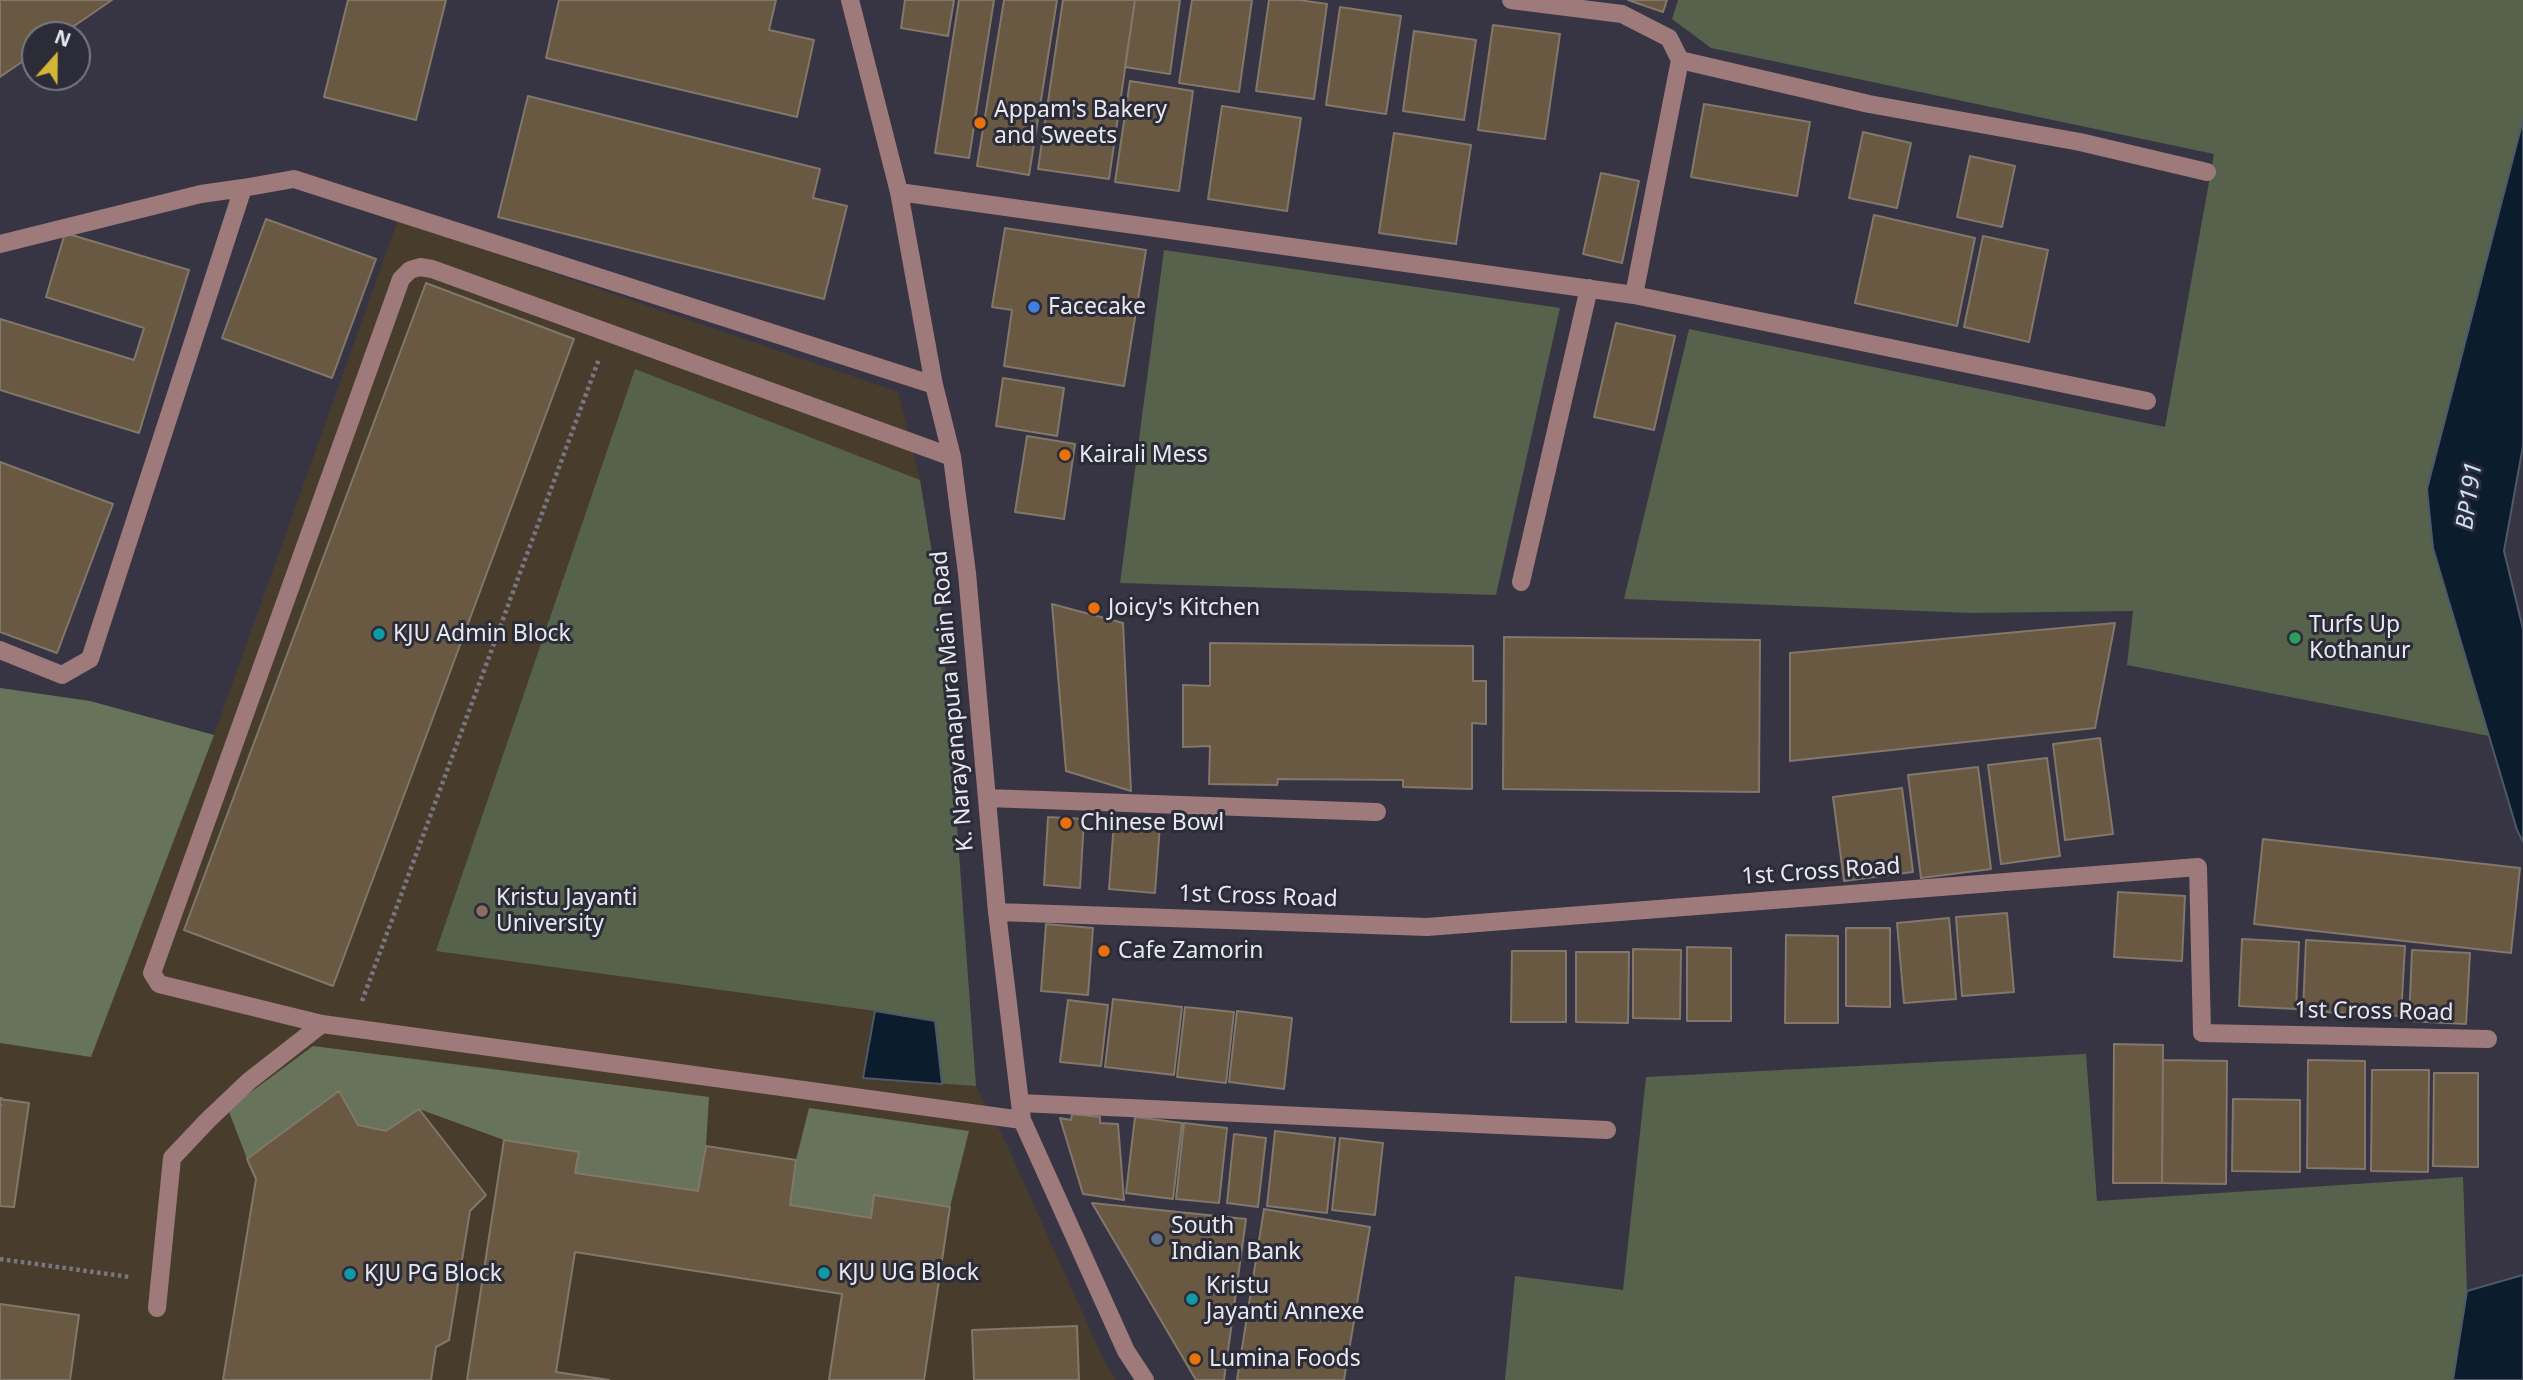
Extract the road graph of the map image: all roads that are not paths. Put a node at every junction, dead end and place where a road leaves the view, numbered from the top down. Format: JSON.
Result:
{"nodes":[{"id":1,"x":850,"y":0,"type":"edge"},
{"id":2,"x":1511,"y":0,"type":"edge"},
{"id":3,"x":1680,"y":60,"type":"junction"},
{"id":4,"x":2207,"y":172,"type":"dead end"},
{"id":5,"x":243,"y":188,"type":"junction"},
{"id":6,"x":899,"y":192,"type":"junction"},
{"id":7,"x":0,"y":244,"type":"edge"},
{"id":8,"x":1589,"y":288,"type":"junction"},
{"id":9,"x":1634,"y":295,"type":"junction"},
{"id":10,"x":934,"y":385,"type":"junction"},
{"id":11,"x":2147,"y":401,"type":"dead end"},
{"id":12,"x":952,"y":457,"type":"junction"},
{"id":13,"x":1521,"y":582,"type":"dead end"},
{"id":14,"x":0,"y":650,"type":"edge"},
{"id":15,"x":987,"y":798,"type":"junction"},
{"id":16,"x":1377,"y":811,"type":"dead end"},
{"id":17,"x":997,"y":912,"type":"junction"},
{"id":18,"x":322,"y":1024,"type":"junction"},
{"id":19,"x":2488,"y":1039,"type":"dead end"},
{"id":20,"x":1021,"y":1111,"type":"junction"},
{"id":21,"x":1606,"y":1130,"type":"dead end"},
{"id":22,"x":157,"y":1308,"type":"dead end"},
{"id":23,"x":1145,"y":1380,"type":"edge"}],
"edges":[{"from":1,"to":6,"type":"street","name":"K. Narayanapura Main Road"},
{"from":2,"to":3,"type":"street"},
{"from":3,"to":4,"type":"street"},
{"from":3,"to":9,"type":"street"},
{"from":5,"to":7,"type":"street"},
{"from":5,"to":10,"type":"street"},
{"from":5,"to":14,"type":"street"},
{"from":6,"to":8,"type":"street"},
{"from":6,"to":10,"type":"street","name":"K. Narayanapura Main Road"},
{"from":8,"to":9,"type":"street"},
{"from":8,"to":13,"type":"street"},
{"from":9,"to":11,"type":"street"},
{"from":10,"to":12,"type":"street","name":"K. Narayanapura Main Road"},
{"from":12,"to":15,"type":"street","name":"K. Narayanapura Main Road"},
{"from":12,"to":18,"type":"street"},
{"from":15,"to":16,"type":"street"},
{"from":15,"to":17,"type":"street","name":"K. Narayanapura Main Road"},
{"from":17,"to":19,"type":"street","name":"1st Cross Road"},
{"from":17,"to":20,"type":"street","name":"K. Narayanapura Main Road"},
{"from":18,"to":20,"type":"street"},
{"from":18,"to":22,"type":"street"},
{"from":20,"to":21,"type":"street"},
{"from":20,"to":23,"type":"street","name":"K. Narayanapura Main Road"}]}
